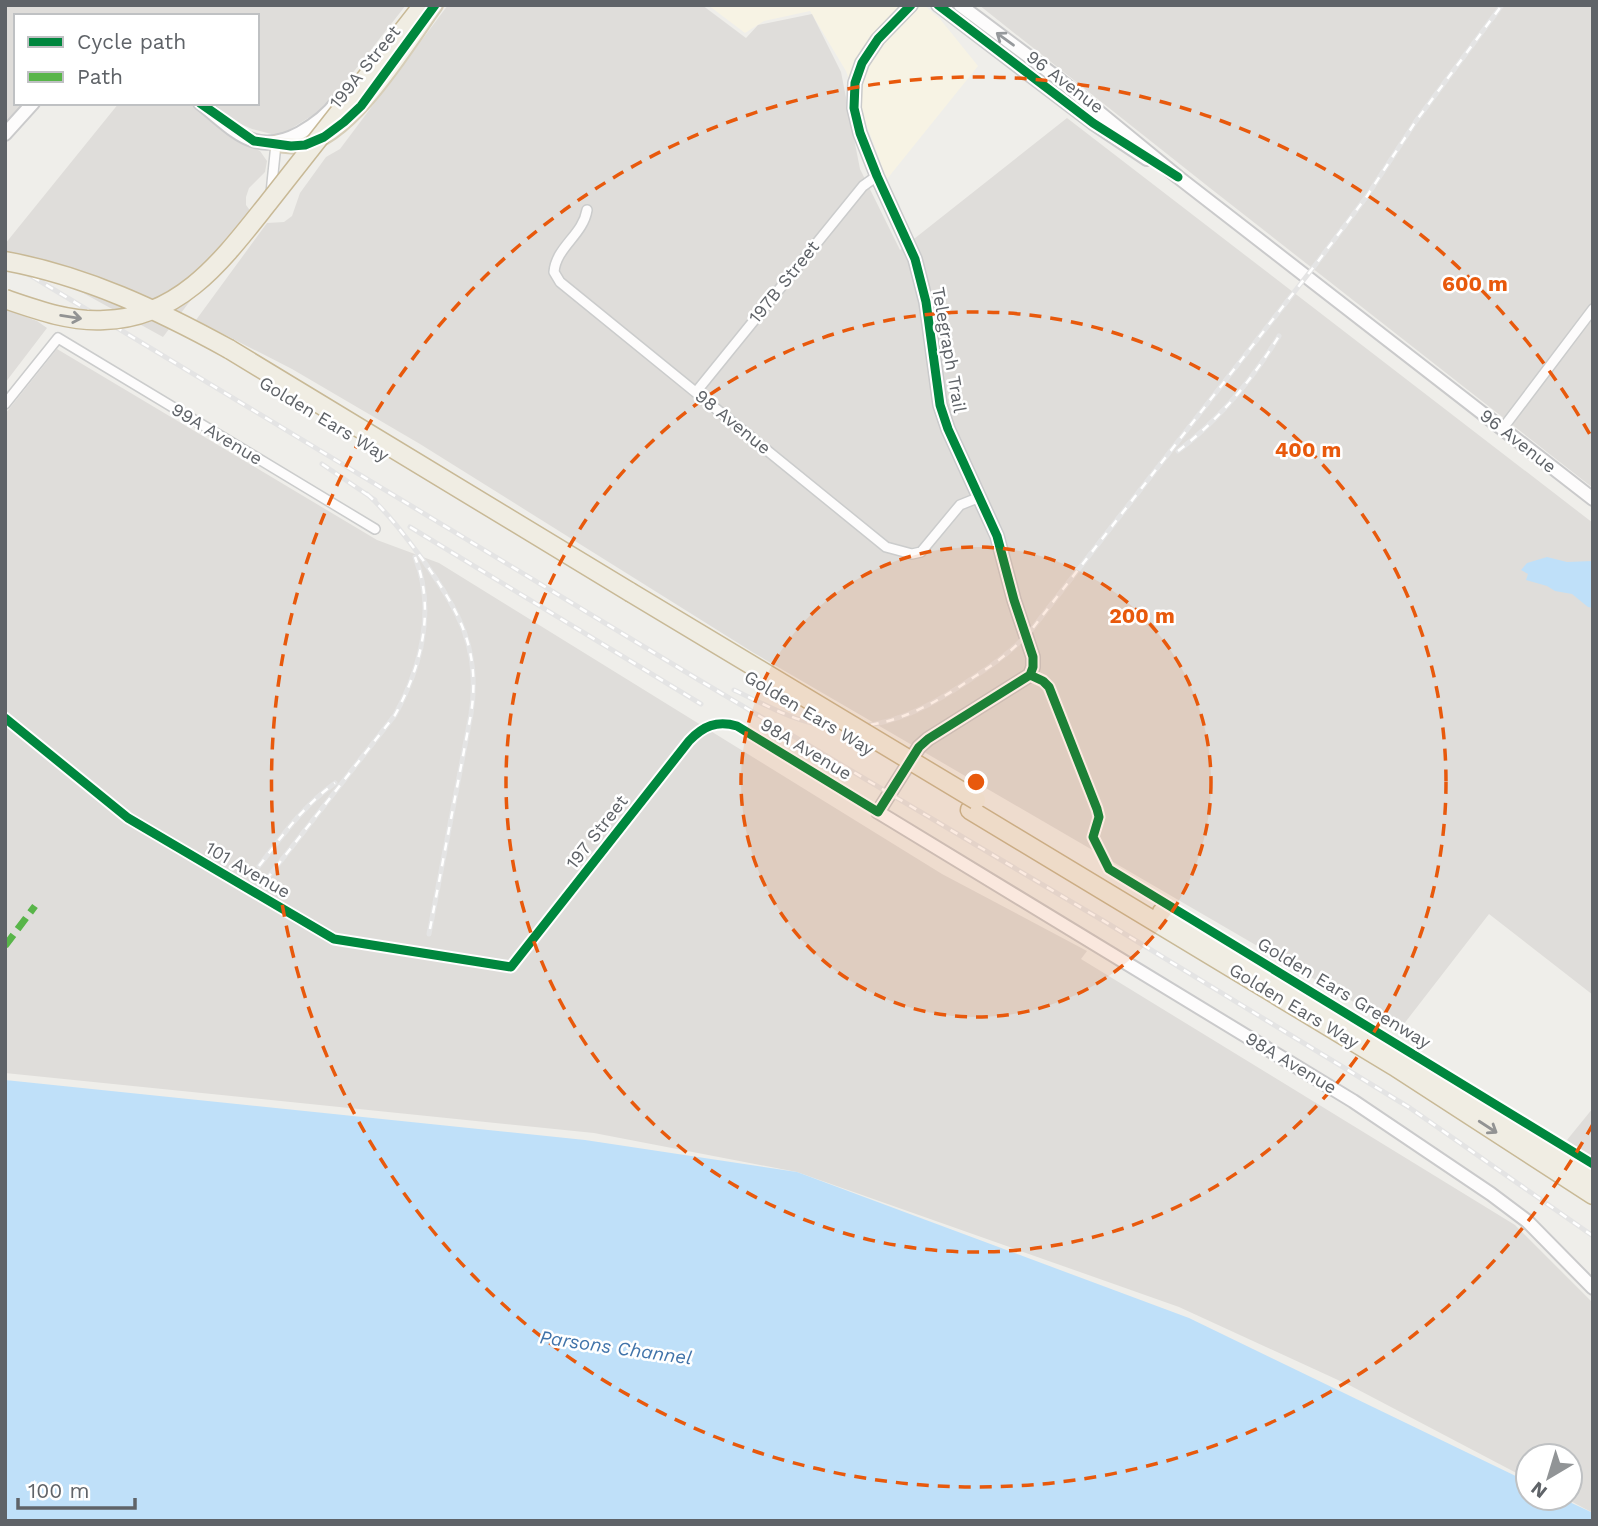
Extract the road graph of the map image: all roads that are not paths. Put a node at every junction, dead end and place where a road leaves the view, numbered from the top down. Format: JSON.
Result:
{"nodes":[{"id":1,"x":414,"y":5,"type":"edge"},
{"id":2,"x":424,"y":5,"type":"edge"},
{"id":3,"x":435,"y":5,"type":"edge"},
{"id":4,"x":900,"y":5,"type":"edge"},
{"id":5,"x":911,"y":5,"type":"edge"},
{"id":6,"x":938,"y":5,"type":"edge"},
{"id":7,"x":960,"y":5,"type":"edge"},
{"id":8,"x":892,"y":24,"type":"junction"},
{"id":9,"x":31,"y":105,"type":"edge"},
{"id":10,"x":203,"y":105,"type":"edge"},
{"id":11,"x":5,"y":134,"type":"edge"},
{"id":12,"x":276,"y":144,"type":"junction"},
{"id":13,"x":877,"y":176,"type":"junction"},
{"id":14,"x":1178,"y":177,"type":"junction"},
{"id":15,"x":271,"y":201,"type":"dead end"},
{"id":16,"x":587,"y":210,"type":"dead end"},
{"id":17,"x":5,"y":261,"type":"edge"},
{"id":18,"x":5,"y":273,"type":"edge"},
{"id":19,"x":5,"y":299,"type":"edge"},
{"id":20,"x":1593,"y":309,"type":"edge"},
{"id":21,"x":227,"y":354,"type":"junction"},
{"id":22,"x":696,"y":392,"type":"junction"},
{"id":23,"x":5,"y":404,"type":"edge"},
{"id":24,"x":1503,"y":428,"type":"junction"},
{"id":25,"x":980,"y":497,"type":"junction"},
{"id":26,"x":1593,"y":499,"type":"edge"},
{"id":27,"x":375,"y":529,"type":"dead end"},
{"id":28,"x":1030,"y":675,"type":"junction"},
{"id":29,"x":5,"y":718,"type":"edge"},
{"id":30,"x":714,"y":724,"type":"joint"},
{"id":31,"x":973,"y":805,"type":"junction"},
{"id":32,"x":878,"y":812,"type":"junction"},
{"id":33,"x":1093,"y":837,"type":"dead end"},
{"id":34,"x":511,"y":967,"type":"joint"},
{"id":35,"x":1593,"y":1175,"type":"edge"},
{"id":36,"x":1593,"y":1195,"type":"edge"},
{"id":37,"x":1593,"y":1288,"type":"edge"}],
"edges":[{"from":1,"to":12,"type":"street","name":"199A Street"},
{"from":19,"to":2,"type":"highway","one_way":true,"bridge":true},
{"from":3,"to":12,"type":"main road"},
{"from":4,"to":8,"type":"street"},
{"from":5,"to":8,"type":"street","name":"Telegraph Trail"},
{"from":6,"to":14,"type":"street","name":"96 Avenue"},
{"from":14,"to":7,"type":"street","name":"96 Avenue","one_way":true},
{"from":8,"to":13,"type":"street","name":"Telegraph Trail"},
{"from":9,"to":11,"type":"street"},
{"from":10,"to":12,"type":"street"},
{"from":12,"to":15,"type":"street"},
{"from":13,"to":22,"type":"street","name":"197B Street"},
{"from":13,"to":25,"type":"street","name":"Telegraph Trail"},
{"from":14,"to":24,"type":"street","name":"96 Avenue"},
{"from":16,"to":22,"type":"street","name":"98 Avenue"},
{"from":17,"to":21,"type":"highway","name":"Golden Ears Way","bridge":true},
{"from":18,"to":21,"type":"highway","name":"Golden Ears Way"},
{"from":20,"to":24,"type":"street"},
{"from":21,"to":31,"type":"highway","name":"Golden Ears Way","bridge":true},
{"from":22,"to":25,"type":"street","name":"98 Avenue"},
{"from":23,"to":27,"type":"street","name":"99A Avenue"},
{"from":24,"to":26,"type":"street","name":"96 Avenue"},
{"from":25,"to":28,"type":"street","name":"Telegraph Trail"},
{"from":28,"to":32,"type":"street"},
{"from":28,"to":33,"type":"street"},
{"from":29,"to":34,"type":"street","name":"101 Avenue"},
{"from":30,"to":32,"type":"street","name":"98A Avenue"},
{"from":30,"to":34,"type":"street","name":"197 Street"},
{"from":31,"to":35,"type":"highway","name":"Golden Ears Way"},
{"from":31,"to":36,"type":"highway","name":"Golden Ears Way","one_way":true},
{"from":32,"to":37,"type":"street","name":"98A Avenue"}]}
